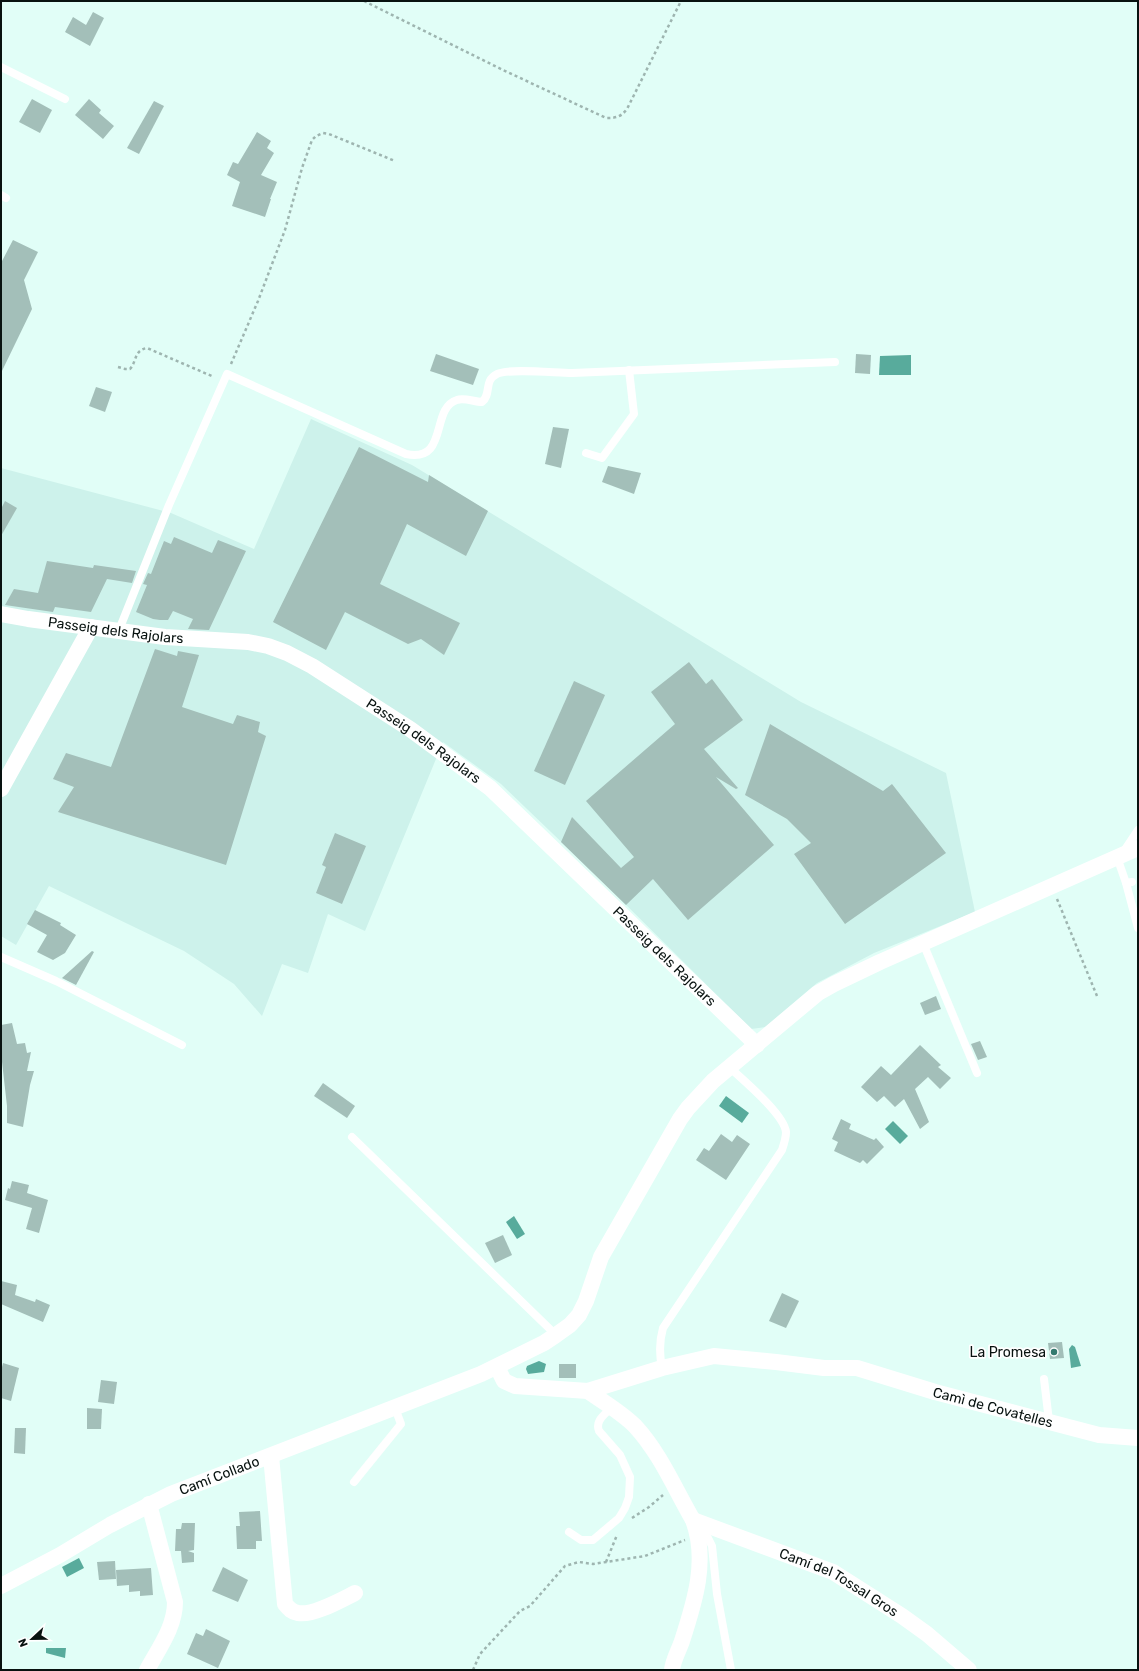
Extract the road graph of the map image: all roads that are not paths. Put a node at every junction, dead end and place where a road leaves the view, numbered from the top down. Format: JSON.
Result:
{"nodes":[{"id":1,"x":1,"y":67,"type":"edge"},
{"id":2,"x":65,"y":99,"type":"dead end"},
{"id":3,"x":835,"y":362,"type":"dead end"},
{"id":4,"x":630,"y":370,"type":"junction"},
{"id":5,"x":586,"y":453,"type":"dead end"},
{"id":6,"x":1,"y":614,"type":"edge"},
{"id":7,"x":91,"y":627,"type":"junction"},
{"id":8,"x":119,"y":630,"type":"junction"},
{"id":9,"x":1,"y":789,"type":"edge"},
{"id":10,"x":1138,"y":830,"type":"edge"},
{"id":11,"x":1138,"y":848,"type":"edge"},
{"id":12,"x":1119,"y":856,"type":"junction"},
{"id":13,"x":1138,"y":928,"type":"edge"},
{"id":14,"x":923,"y":943,"type":"junction"},
{"id":15,"x":1,"y":957,"type":"edge"},
{"id":16,"x":182,"y":1045,"type":"dead end"},
{"id":17,"x":757,"y":1045,"type":"junction"},
{"id":18,"x":729,"y":1067,"type":"junction"},
{"id":19,"x":977,"y":1073,"type":"dead end"},
{"id":20,"x":352,"y":1136,"type":"dead end"},
{"id":21,"x":556,"y":1335,"type":"junction"},
{"id":22,"x":497,"y":1367,"type":"junction"},
{"id":23,"x":662,"y":1368,"type":"junction"},
{"id":24,"x":1044,"y":1379,"type":"dead end"},
{"id":25,"x":588,"y":1391,"type":"junction"},
{"id":26,"x":395,"y":1408,"type":"junction"},
{"id":27,"x":611,"y":1408,"type":"junction"},
{"id":28,"x":1049,"y":1421,"type":"junction"},
{"id":29,"x":1138,"y":1438,"type":"edge"},
{"id":30,"x":271,"y":1456,"type":"junction"},
{"id":31,"x":354,"y":1482,"type":"dead end"},
{"id":32,"x":149,"y":1504,"type":"junction"},
{"id":33,"x":696,"y":1528,"type":"junction"},
{"id":34,"x":569,"y":1532,"type":"dead end"},
{"id":35,"x":1,"y":1586,"type":"edge"},
{"id":36,"x":355,"y":1593,"type":"dead end"},
{"id":37,"x":147,"y":1670,"type":"edge"},
{"id":38,"x":672,"y":1670,"type":"edge"},
{"id":39,"x":731,"y":1670,"type":"edge"},
{"id":40,"x":969,"y":1670,"type":"edge"}],
"edges":[{"from":1,"to":2,"type":"lane"},
{"from":3,"to":4,"type":"lane"},
{"from":4,"to":5,"type":"lane"},
{"from":4,"to":8,"type":"lane"},
{"from":6,"to":7,"type":"street","name":"Passeig dels Rajolars"},
{"from":7,"to":8,"type":"street","name":"Passeig dels Rajolars"},
{"from":7,"to":9,"type":"street"},
{"from":8,"to":17,"type":"street","name":"Passeig dels Rajolars"},
{"from":10,"to":12,"type":"lane"},
{"from":11,"to":12,"type":"street","name":"Camí Collado"},
{"from":12,"to":13,"type":"lane"},
{"from":12,"to":14,"type":"street","name":"Camí Collado"},
{"from":14,"to":17,"type":"street","name":"Camí Collado"},
{"from":14,"to":19,"type":"lane"},
{"from":15,"to":16,"type":"lane"},
{"from":17,"to":18,"type":"street","name":"Camí Collado"},
{"from":18,"to":21,"type":"street","name":"Camí Collado"},
{"from":18,"to":23,"type":"lane"},
{"from":20,"to":21,"type":"lane"},
{"from":21,"to":22,"type":"street","name":"Camí Collado"},
{"from":22,"to":25,"type":"street"},
{"from":22,"to":26,"type":"street","name":"Camí Collado"},
{"from":23,"to":25,"type":"street","name":"Camì de Covatelles"},
{"from":23,"to":28,"type":"street","name":"Camì de Covatelles"},
{"from":24,"to":28,"type":"lane"},
{"from":25,"to":27,"type":"street"},
{"from":26,"to":30,"type":"street","name":"Camí Collado"},
{"from":26,"to":31,"type":"lane"},
{"from":27,"to":33,"type":"street"},
{"from":27,"to":34,"type":"lane"},
{"from":28,"to":29,"type":"street","name":"Camì de Covatelles"},
{"from":30,"to":32,"type":"street","name":"Camí Collado"},
{"from":30,"to":36,"type":"street"},
{"from":32,"to":35,"type":"street","name":"Camí Collado"},
{"from":32,"to":37,"type":"street"},
{"from":33,"to":38,"type":"street"},
{"from":33,"to":39,"type":"lane"},
{"from":33,"to":40,"type":"street","name":"Camí del Tossal Gros"}]}
